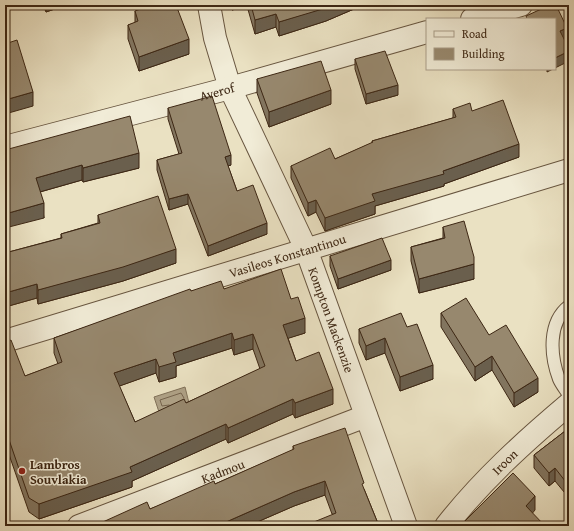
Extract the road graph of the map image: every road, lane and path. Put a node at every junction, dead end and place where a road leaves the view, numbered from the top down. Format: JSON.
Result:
{"nodes":[{"id":1,"x":209,"y":5,"type":"edge"},
{"id":2,"x":521,"y":5,"type":"edge"},
{"id":3,"x":476,"y":18,"type":"edge"},
{"id":4,"x":426,"y":32,"type":"edge"},
{"id":5,"x":230,"y":88,"type":"junction"},
{"id":6,"x":5,"y":147,"type":"edge"},
{"id":7,"x":569,"y":170,"type":"edge"},
{"id":8,"x":306,"y":249,"type":"junction"},
{"id":9,"x":569,"y":306,"type":"edge"},
{"id":10,"x":5,"y":341,"type":"edge"},
{"id":11,"x":569,"y":395,"type":"edge"},
{"id":12,"x":569,"y":404,"type":"edge"},
{"id":13,"x":366,"y":416,"type":"junction"},
{"id":14,"x":79,"y":526,"type":"edge"},
{"id":15,"x":406,"y":526,"type":"edge"},
{"id":16,"x":446,"y":526,"type":"edge"}],
"edges":[{"from":1,"to":5,"type":"street","name":"Kompton Mackenzie"},
{"from":2,"to":3,"type":"street"},
{"from":4,"to":5,"type":"street","name":"Averof"},
{"from":5,"to":6,"type":"street","name":"Averof"},
{"from":5,"to":8,"type":"street","name":"Kompton Mackenzie"},
{"from":7,"to":8,"type":"street","name":"Vasileos Konstantinou"},
{"from":8,"to":10,"type":"street","name":"Vasileos Konstantinou"},
{"from":8,"to":13,"type":"street","name":"Kompton Mackenzie"},
{"from":9,"to":11,"type":"lane"},
{"from":12,"to":16,"type":"street","name":"Iroon"},
{"from":13,"to":14,"type":"street","name":"Kadmou"},
{"from":13,"to":15,"type":"street","name":"Kompton Mackenzie"}]}
